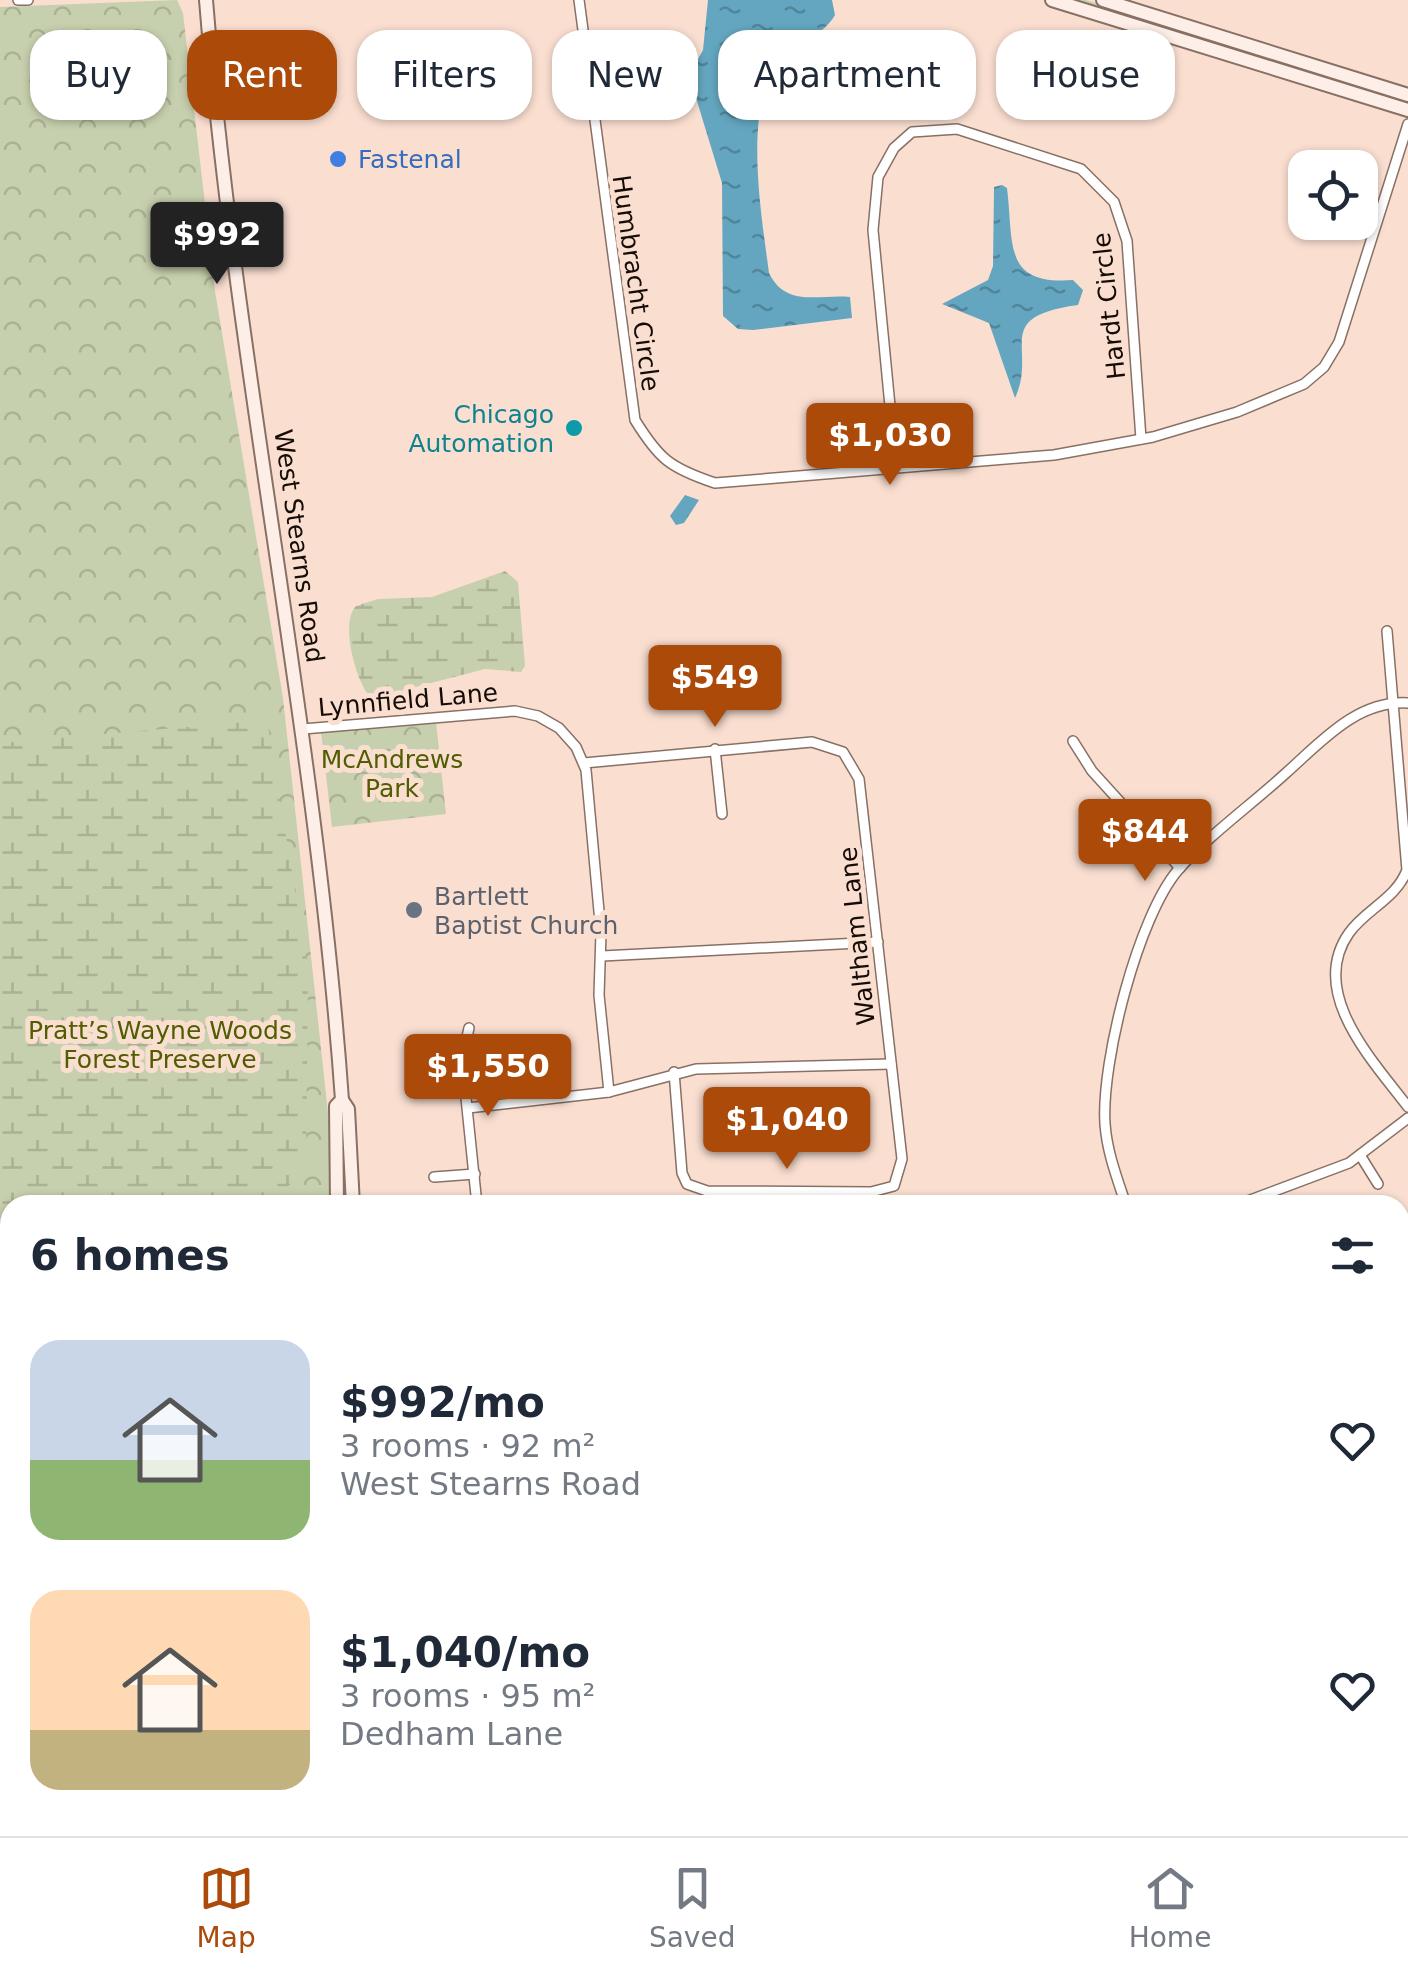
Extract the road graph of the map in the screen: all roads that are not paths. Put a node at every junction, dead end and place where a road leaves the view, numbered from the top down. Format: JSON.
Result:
{"nodes":[{"id":1,"x":18,"y":0,"type":"edge"},
{"id":2,"x":28,"y":0,"type":"edge"},
{"id":3,"x":206,"y":0,"type":"edge"},
{"id":4,"x":579,"y":0,"type":"edge"},
{"id":5,"x":1052,"y":0,"type":"edge"},
{"id":6,"x":1103,"y":0,"type":"edge"},
{"id":7,"x":1408,"y":94,"type":"edge"},
{"id":8,"x":1408,"y":110,"type":"edge"},
{"id":9,"x":1408,"y":124,"type":"edge"},
{"id":10,"x":1141,"y":439,"type":"junction"},
{"id":11,"x":896,"y":468,"type":"junction"},
{"id":12,"x":1387,"y":631,"type":"dead end"},
{"id":13,"x":1393,"y":702,"type":"junction"},
{"id":14,"x":1408,"y":702,"type":"edge"},
{"id":15,"x":303,"y":729,"type":"junction"},
{"id":16,"x":1074,"y":741,"type":"dead end"},
{"id":17,"x":715,"y":749,"type":"junction"},
{"id":18,"x":584,"y":763,"type":"junction"},
{"id":19,"x":722,"y":814,"type":"dead end"},
{"id":20,"x":1180,"y":868,"type":"junction"},
{"id":21,"x":878,"y":942,"type":"junction"},
{"id":22,"x":602,"y":956,"type":"junction"},
{"id":23,"x":469,"y":1028,"type":"dead end"},
{"id":24,"x":891,"y":1064,"type":"junction"},
{"id":25,"x":674,"y":1072,"type":"junction"},
{"id":26,"x":609,"y":1092,"type":"junction"},
{"id":27,"x":342,"y":1100,"type":"junction"},
{"id":28,"x":1408,"y":1107,"type":"edge"},
{"id":29,"x":468,"y":1108,"type":"junction"},
{"id":30,"x":1408,"y":1118,"type":"edge"},
{"id":31,"x":1360,"y":1155,"type":"junction"},
{"id":32,"x":475,"y":1174,"type":"junction"},
{"id":33,"x":434,"y":1177,"type":"dead end"},
{"id":34,"x":1378,"y":1184,"type":"dead end"},
{"id":35,"x":338,"y":1195,"type":"edge"},
{"id":36,"x":352,"y":1195,"type":"edge"},
{"id":37,"x":476,"y":1195,"type":"edge"},
{"id":38,"x":1123,"y":1195,"type":"edge"},
{"id":39,"x":1273,"y":1195,"type":"edge"}],
"edges":[{"from":1,"to":2,"type":"street"},
{"from":3,"to":15,"type":"main road","name":"West Stearns Road"},
{"from":4,"to":11,"type":"street","name":"Humbracht Circle"},
{"from":5,"to":8,"type":"main road"},
{"from":6,"to":7,"type":"main road"},
{"from":9,"to":10,"type":"street","name":"Humbracht Circle"},
{"from":10,"to":11,"type":"street","name":"Humbracht Circle"},
{"from":10,"to":11,"type":"street","name":"Hardt Circle"},
{"from":12,"to":13,"type":"street"},
{"from":13,"to":14,"type":"street"},
{"from":13,"to":20,"type":"street"},
{"from":13,"to":28,"type":"street"},
{"from":15,"to":18,"type":"street","name":"Lynnfield Lane"},
{"from":15,"to":27,"type":"main road","name":"West Stearns Road"},
{"from":16,"to":20,"type":"street"},
{"from":17,"to":18,"type":"street"},
{"from":17,"to":19,"type":"street"},
{"from":17,"to":21,"type":"street","name":"Waltham Lane"},
{"from":18,"to":22,"type":"street"},
{"from":20,"to":38,"type":"street"},
{"from":21,"to":22,"type":"street"},
{"from":21,"to":24,"type":"street","name":"Waltham Lane"},
{"from":22,"to":26,"type":"street"},
{"from":23,"to":29,"type":"street"},
{"from":24,"to":25,"type":"street"},
{"from":24,"to":25,"type":"street","name":"Waltham Lane"},
{"from":25,"to":26,"type":"street"},
{"from":26,"to":29,"type":"street"},
{"from":27,"to":35,"type":"main road","name":"West Stearns Road"},
{"from":27,"to":36,"type":"main road","name":"West Stearns Road"},
{"from":29,"to":32,"type":"street"},
{"from":30,"to":31,"type":"street"},
{"from":31,"to":34,"type":"street"},
{"from":31,"to":39,"type":"street"},
{"from":32,"to":33,"type":"street"},
{"from":32,"to":37,"type":"street"}]}
